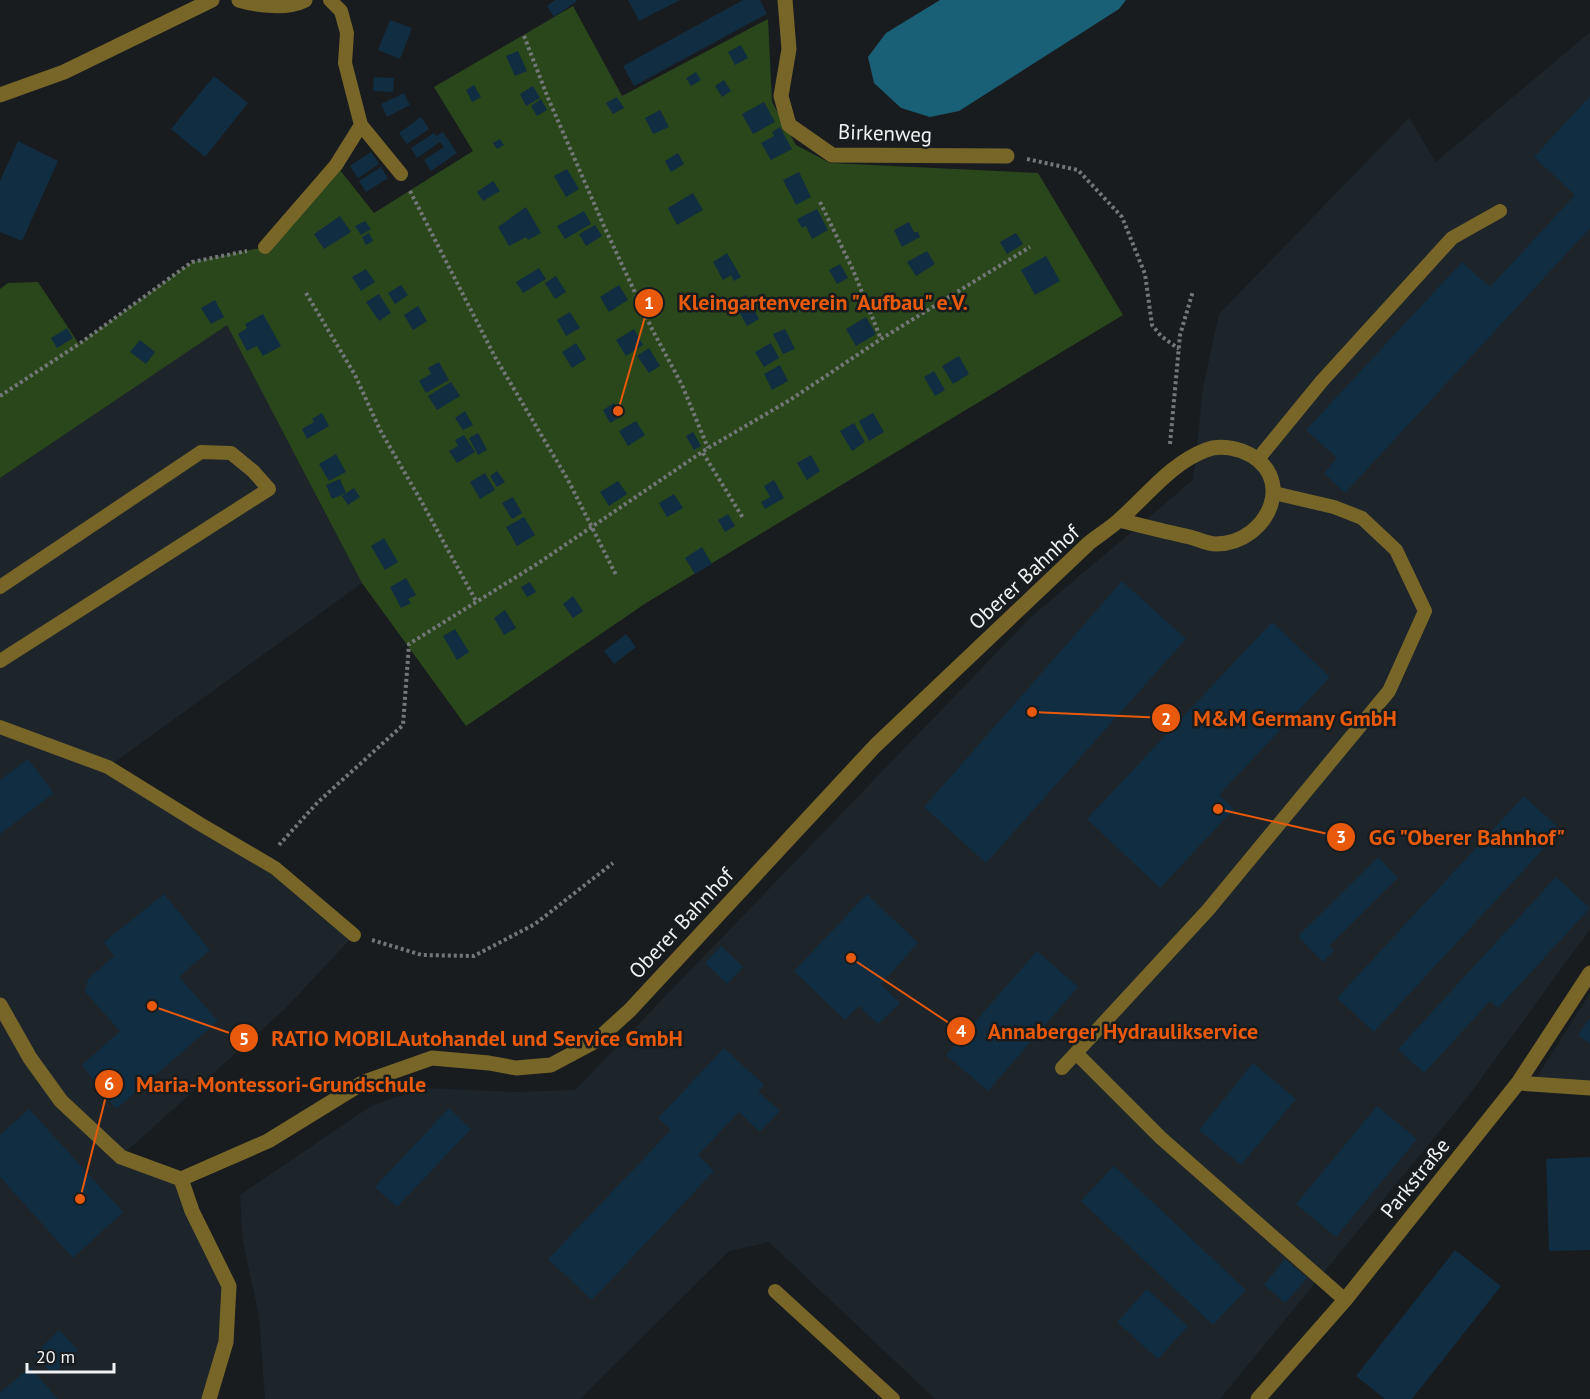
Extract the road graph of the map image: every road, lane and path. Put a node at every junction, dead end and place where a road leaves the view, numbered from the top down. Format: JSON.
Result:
{"nodes":[{"id":1,"x":212,"y":0,"type":"edge"},
{"id":2,"x":239,"y":0,"type":"edge"},
{"id":3,"x":305,"y":0,"type":"edge"},
{"id":4,"x":330,"y":0,"type":"edge"},
{"id":5,"x":785,"y":0,"type":"edge"},
{"id":6,"x":524,"y":36,"type":"dead end"},
{"id":7,"x":0,"y":95,"type":"edge"},
{"id":8,"x":361,"y":125,"type":"junction"},
{"id":9,"x":1007,"y":156,"type":"joint"},
{"id":10,"x":401,"y":174,"type":"joint"},
{"id":11,"x":820,"y":202,"type":"dead end"},
{"id":12,"x":1500,"y":211,"type":"dead end"},
{"id":13,"x":265,"y":247,"type":"joint"},
{"id":14,"x":1030,"y":247,"type":"dead end"},
{"id":15,"x":1192,"y":291,"type":"dead end"},
{"id":16,"x":306,"y":293,"type":"dead end"},
{"id":17,"x":881,"y":339,"type":"junction"},
{"id":18,"x":1179,"y":349,"type":"junction"},
{"id":19,"x":0,"y":396,"type":"edge"},
{"id":20,"x":708,"y":448,"type":"junction"},
{"id":21,"x":703,"y":453,"type":"junction"},
{"id":22,"x":1258,"y":459,"type":"junction"},
{"id":23,"x":1173,"y":471,"type":"junction"},
{"id":24,"x":1274,"y":493,"type":"junction"},
{"id":25,"x":743,"y":518,"type":"dead end"},
{"id":26,"x":1119,"y":520,"type":"junction"},
{"id":27,"x":591,"y":527,"type":"junction"},
{"id":28,"x":616,"y":575,"type":"dead end"},
{"id":29,"x":0,"y":587,"type":"edge"},
{"id":30,"x":476,"y":601,"type":"junction"},
{"id":31,"x":0,"y":661,"type":"edge"},
{"id":32,"x":0,"y":727,"type":"edge"},
{"id":33,"x":265,"y":862,"type":"junction"},
{"id":34,"x":613,"y":863,"type":"dead end"},
{"id":35,"x":354,"y":935,"type":"joint"},
{"id":36,"x":1590,"y":973,"type":"edge"},
{"id":37,"x":0,"y":1005,"type":"edge"},
{"id":38,"x":1076,"y":1053,"type":"junction"},
{"id":39,"x":1062,"y":1068,"type":"dead end"},
{"id":40,"x":1518,"y":1083,"type":"junction"},
{"id":41,"x":1590,"y":1088,"type":"edge"},
{"id":42,"x":181,"y":1179,"type":"junction"},
{"id":43,"x":775,"y":1291,"type":"dead end"},
{"id":44,"x":1345,"y":1300,"type":"junction"},
{"id":45,"x":208,"y":1399,"type":"edge"},
{"id":46,"x":893,"y":1399,"type":"edge"},
{"id":47,"x":1258,"y":1399,"type":"edge"}],
"edges":[{"from":1,"to":7,"type":"street"},
{"from":2,"to":3,"type":"street"},
{"from":4,"to":8,"type":"lane"},
{"from":5,"to":9,"type":"street","name":"Birkenweg"},
{"from":6,"to":20,"type":"path"},
{"from":8,"to":10,"type":"lane"},
{"from":8,"to":13,"type":"lane"},
{"from":9,"to":18,"type":"path"},
{"from":10,"to":27,"type":"path"},
{"from":11,"to":17,"type":"path"},
{"from":12,"to":22,"type":"lane"},
{"from":13,"to":19,"type":"path"},
{"from":14,"to":17,"type":"path"},
{"from":15,"to":18,"type":"path"},
{"from":16,"to":30,"type":"path"},
{"from":17,"to":20,"type":"path"},
{"from":18,"to":23,"type":"path"},
{"from":20,"to":21,"type":"path"},
{"from":21,"to":25,"type":"path"},
{"from":21,"to":27,"type":"path"},
{"from":22,"to":23,"type":"street","name":"Oberer Bahnhof"},
{"from":22,"to":24,"type":"street"},
{"from":23,"to":26,"type":"street","name":"Oberer Bahnhof"},
{"from":24,"to":26,"type":"street"},
{"from":24,"to":38,"type":"lane"},
{"from":26,"to":42,"type":"street","name":"Oberer Bahnhof"},
{"from":27,"to":28,"type":"path"},
{"from":27,"to":30,"type":"path"},
{"from":29,"to":31,"type":"lane"},
{"from":30,"to":33,"type":"path"},
{"from":32,"to":33,"type":"lane"},
{"from":33,"to":35,"type":"lane"},
{"from":34,"to":35,"type":"path"},
{"from":36,"to":40,"type":"street","name":"Parkstraße"},
{"from":37,"to":42,"type":"street"},
{"from":38,"to":39,"type":"lane"},
{"from":38,"to":44,"type":"lane"},
{"from":40,"to":41,"type":"street"},
{"from":40,"to":44,"type":"street","name":"Parkstraße"},
{"from":42,"to":45,"type":"street"},
{"from":43,"to":46,"type":"lane"},
{"from":44,"to":47,"type":"street","name":"Parkstraße"}]}
